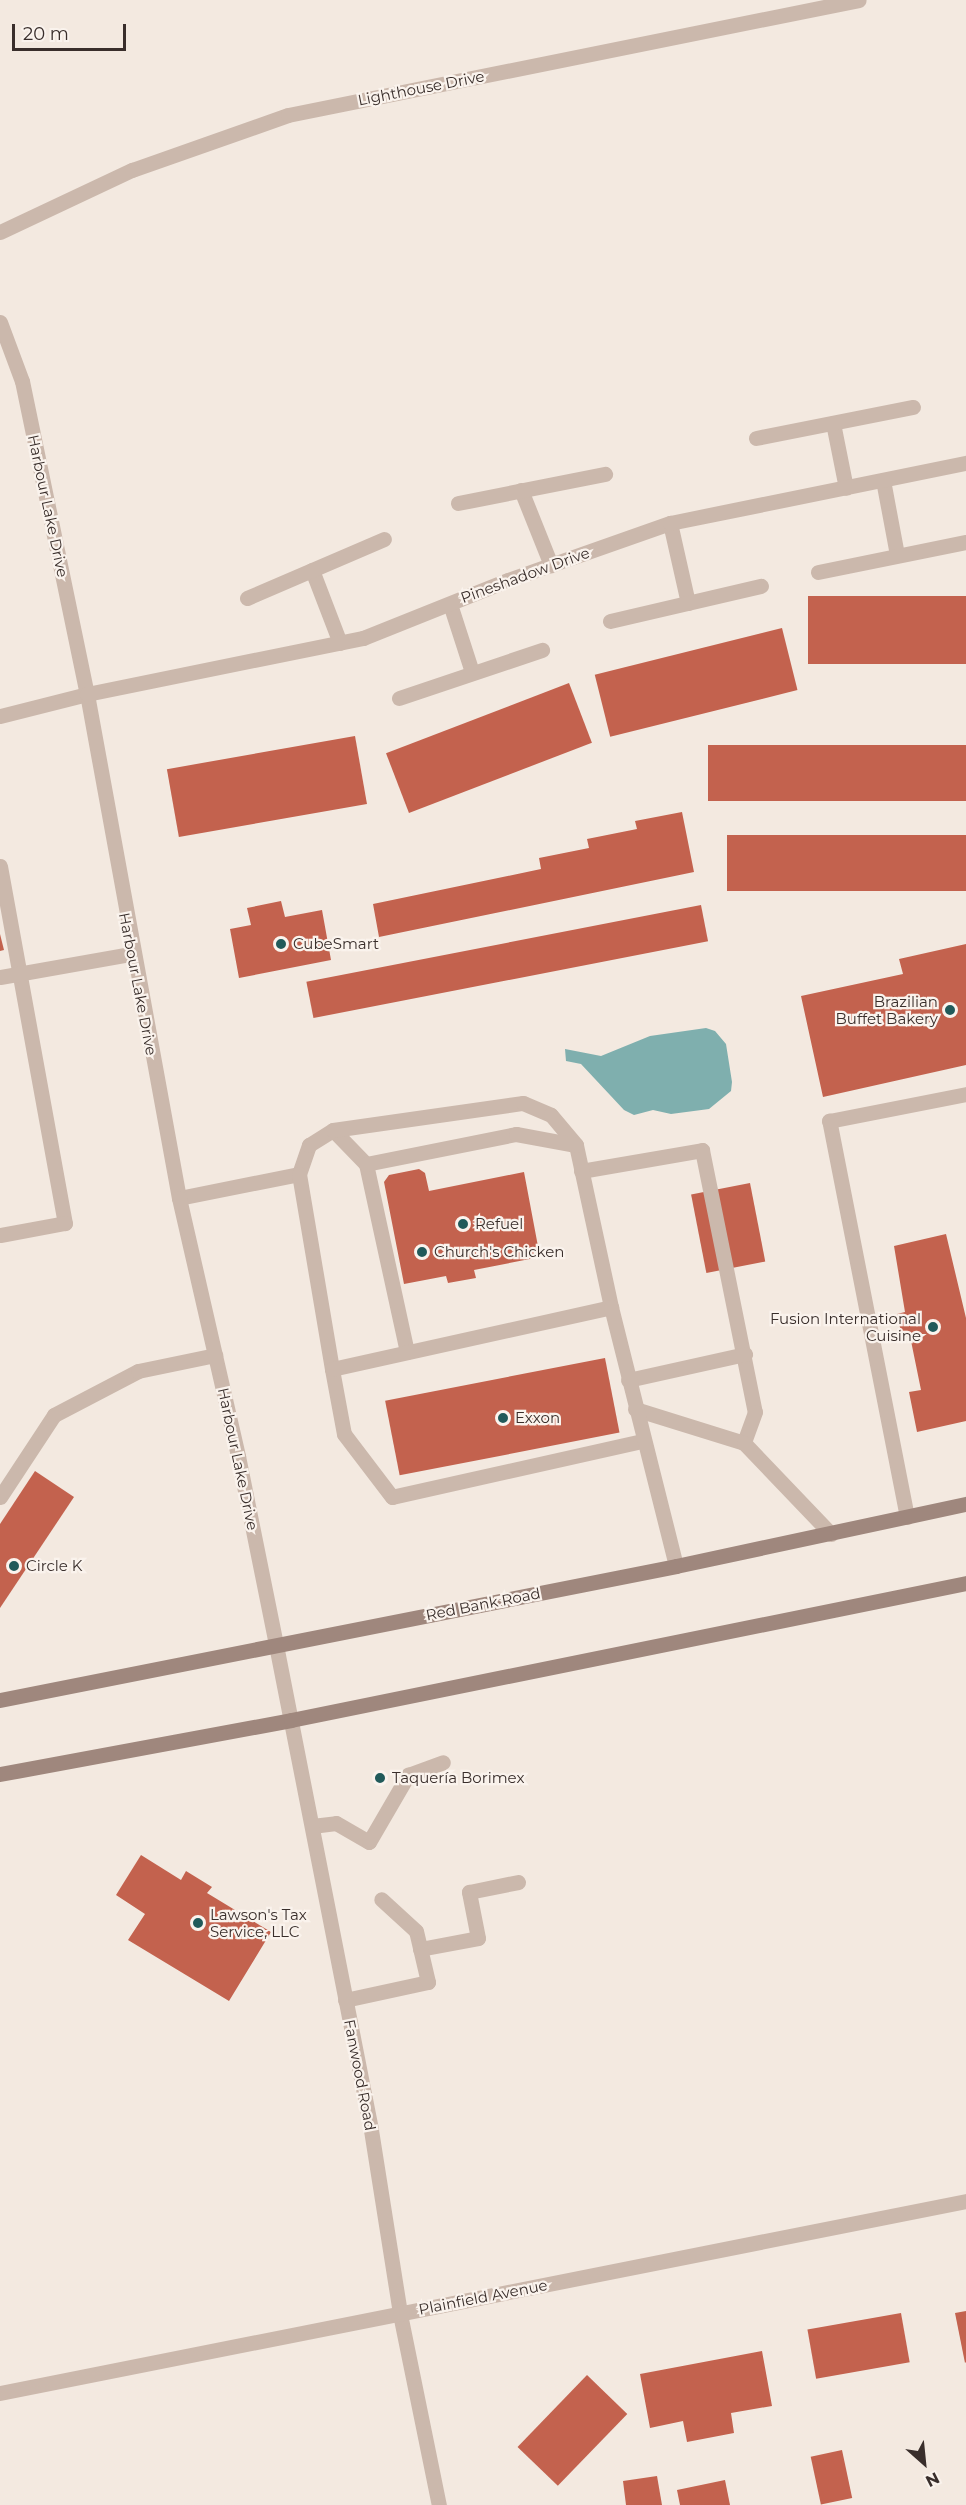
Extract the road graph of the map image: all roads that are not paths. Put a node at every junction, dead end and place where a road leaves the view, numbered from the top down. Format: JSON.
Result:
{"nodes":[{"id":1,"x":859,"y":0,"type":"edge"},
{"id":2,"x":0,"y":232,"type":"edge"},
{"id":3,"x":0,"y":322,"type":"edge"},
{"id":4,"x":913,"y":407,"type":"dead end"},
{"id":5,"x":833,"y":423,"type":"junction"},
{"id":6,"x":756,"y":438,"type":"dead end"},
{"id":7,"x":966,"y":464,"type":"edge"},
{"id":8,"x":605,"y":474,"type":"dead end"},
{"id":9,"x":883,"y":480,"type":"junction"},
{"id":10,"x":846,"y":488,"type":"junction"},
{"id":11,"x":521,"y":490,"type":"junction"},
{"id":12,"x":458,"y":503,"type":"dead end"},
{"id":13,"x":670,"y":523,"type":"junction"},
{"id":14,"x":384,"y":539,"type":"dead end"},
{"id":15,"x":966,"y":542,"type":"edge"},
{"id":16,"x":897,"y":555,"type":"junction"},
{"id":17,"x":550,"y":565,"type":"junction"},
{"id":18,"x":312,"y":570,"type":"junction"},
{"id":19,"x":818,"y":572,"type":"dead end"},
{"id":20,"x":761,"y":586,"type":"dead end"},
{"id":21,"x":247,"y":598,"type":"dead end"},
{"id":22,"x":688,"y":603,"type":"junction"},
{"id":23,"x":450,"y":604,"type":"junction"},
{"id":24,"x":610,"y":621,"type":"dead end"},
{"id":25,"x":340,"y":643,"type":"junction"},
{"id":26,"x":542,"y":650,"type":"dead end"},
{"id":27,"x":472,"y":672,"type":"junction"},
{"id":28,"x":87,"y":694,"type":"junction"},
{"id":29,"x":399,"y":698,"type":"dead end"},
{"id":30,"x":0,"y":716,"type":"edge"},
{"id":31,"x":0,"y":866,"type":"edge"},
{"id":32,"x":131,"y":954,"type":"junction"},
{"id":33,"x":19,"y":974,"type":"junction"},
{"id":34,"x":0,"y":978,"type":"edge"},
{"id":35,"x":966,"y":1094,"type":"edge"},
{"id":36,"x":333,"y":1130,"type":"junction"},
{"id":37,"x":576,"y":1144,"type":"junction"},
{"id":38,"x":366,"y":1164,"type":"junction"},
{"id":39,"x":581,"y":1171,"type":"junction"},
{"id":40,"x":299,"y":1174,"type":"junction"},
{"id":41,"x":178,"y":1198,"type":"junction"},
{"id":42,"x":0,"y":1235,"type":"edge"},
{"id":43,"x":611,"y":1307,"type":"junction"},
{"id":44,"x":407,"y":1352,"type":"junction"},
{"id":45,"x":745,"y":1354,"type":"junction"},
{"id":46,"x":215,"y":1355,"type":"junction"},
{"id":47,"x":332,"y":1369,"type":"junction"},
{"id":48,"x":628,"y":1380,"type":"junction"},
{"id":49,"x":635,"y":1409,"type":"junction"},
{"id":50,"x":642,"y":1441,"type":"junction"},
{"id":51,"x":744,"y":1443,"type":"junction"},
{"id":52,"x":0,"y":1497,"type":"edge"},
{"id":53,"x":966,"y":1504,"type":"edge"},
{"id":54,"x":907,"y":1516,"type":"junction"},
{"id":55,"x":831,"y":1534,"type":"junction"},
{"id":56,"x":676,"y":1566,"type":"junction"},
{"id":57,"x":966,"y":1583,"type":"edge"},
{"id":58,"x":276,"y":1645,"type":"junction"},
{"id":59,"x":0,"y":1700,"type":"edge"},
{"id":60,"x":291,"y":1720,"type":"junction"},
{"id":61,"x":443,"y":1762,"type":"dead end"},
{"id":62,"x":0,"y":1774,"type":"edge"},
{"id":63,"x":312,"y":1826,"type":"junction"},
{"id":64,"x":518,"y":1882,"type":"dead end"},
{"id":65,"x":381,"y":1899,"type":"dead end"},
{"id":66,"x":420,"y":1949,"type":"junction"},
{"id":67,"x":345,"y":2000,"type":"junction"},
{"id":68,"x":966,"y":2201,"type":"edge"},
{"id":69,"x":400,"y":2314,"type":"junction"},
{"id":70,"x":0,"y":2393,"type":"edge"},
{"id":71,"x":439,"y":2505,"type":"edge"}],
"edges":[{"from":1,"to":2,"type":"street","name":"Lighthouse Drive"},
{"from":3,"to":28,"type":"street","name":"Harbour Lake Drive"},
{"from":4,"to":5,"type":"street"},
{"from":5,"to":6,"type":"street"},
{"from":5,"to":10,"type":"street"},
{"from":7,"to":9,"type":"street","name":"Pineshadow Drive"},
{"from":8,"to":11,"type":"street"},
{"from":9,"to":10,"type":"street","name":"Pineshadow Drive"},
{"from":9,"to":16,"type":"street"},
{"from":10,"to":13,"type":"street","name":"Pineshadow Drive"},
{"from":11,"to":12,"type":"street"},
{"from":11,"to":17,"type":"street"},
{"from":13,"to":17,"type":"street","name":"Pineshadow Drive"},
{"from":13,"to":22,"type":"street"},
{"from":14,"to":18,"type":"street"},
{"from":15,"to":16,"type":"street"},
{"from":16,"to":19,"type":"street"},
{"from":17,"to":23,"type":"street","name":"Pineshadow Drive"},
{"from":18,"to":21,"type":"street"},
{"from":18,"to":25,"type":"street"},
{"from":20,"to":22,"type":"street"},
{"from":22,"to":24,"type":"street"},
{"from":23,"to":25,"type":"street","name":"Pineshadow Drive"},
{"from":23,"to":27,"type":"street"},
{"from":25,"to":28,"type":"street","name":"Pineshadow Drive"},
{"from":26,"to":27,"type":"street"},
{"from":27,"to":29,"type":"street"},
{"from":28,"to":30,"type":"street","name":"Pineshadow Drive"},
{"from":28,"to":32,"type":"street","name":"Harbour Lake Drive"},
{"from":31,"to":33,"type":"street"},
{"from":32,"to":33,"type":"street"},
{"from":32,"to":41,"type":"street","name":"Harbour Lake Drive"},
{"from":33,"to":34,"type":"street"},
{"from":33,"to":42,"type":"street"},
{"from":35,"to":54,"type":"street"},
{"from":36,"to":37,"type":"street"},
{"from":36,"to":38,"type":"street"},
{"from":36,"to":40,"type":"street"},
{"from":37,"to":38,"type":"street"},
{"from":37,"to":39,"type":"street"},
{"from":38,"to":44,"type":"street"},
{"from":39,"to":43,"type":"street"},
{"from":39,"to":45,"type":"street"},
{"from":40,"to":41,"type":"street"},
{"from":40,"to":47,"type":"street"},
{"from":41,"to":46,"type":"street","name":"Harbour Lake Drive"},
{"from":43,"to":44,"type":"street"},
{"from":43,"to":48,"type":"street"},
{"from":44,"to":47,"type":"street"},
{"from":45,"to":48,"type":"street"},
{"from":45,"to":51,"type":"street"},
{"from":46,"to":52,"type":"street"},
{"from":46,"to":58,"type":"street","name":"Harbour Lake Drive"},
{"from":47,"to":50,"type":"street"},
{"from":48,"to":49,"type":"street"},
{"from":49,"to":50,"type":"street"},
{"from":49,"to":51,"type":"street"},
{"from":50,"to":56,"type":"street"},
{"from":51,"to":55,"type":"street"},
{"from":53,"to":54,"type":"main road","name":"Red Bank Road"},
{"from":54,"to":55,"type":"main road","name":"Red Bank Road"},
{"from":55,"to":56,"type":"main road","name":"Red Bank Road"},
{"from":56,"to":58,"type":"main road","name":"Red Bank Road"},
{"from":57,"to":60,"type":"main road"},
{"from":58,"to":59,"type":"main road","name":"Red Bank Road"},
{"from":58,"to":60,"type":"street","name":"Fanwood Road"},
{"from":60,"to":62,"type":"main road"},
{"from":60,"to":63,"type":"street","name":"Fanwood Road"},
{"from":61,"to":63,"type":"street"},
{"from":63,"to":67,"type":"street","name":"Fanwood Road"},
{"from":64,"to":66,"type":"street"},
{"from":65,"to":66,"type":"street"},
{"from":66,"to":67,"type":"street"},
{"from":67,"to":69,"type":"street","name":"Fanwood Road"},
{"from":68,"to":69,"type":"street","name":"Plainfield Avenue"},
{"from":69,"to":70,"type":"street","name":"Plainfield Avenue"},
{"from":69,"to":71,"type":"street","name":"Fanwood Road"}]}
